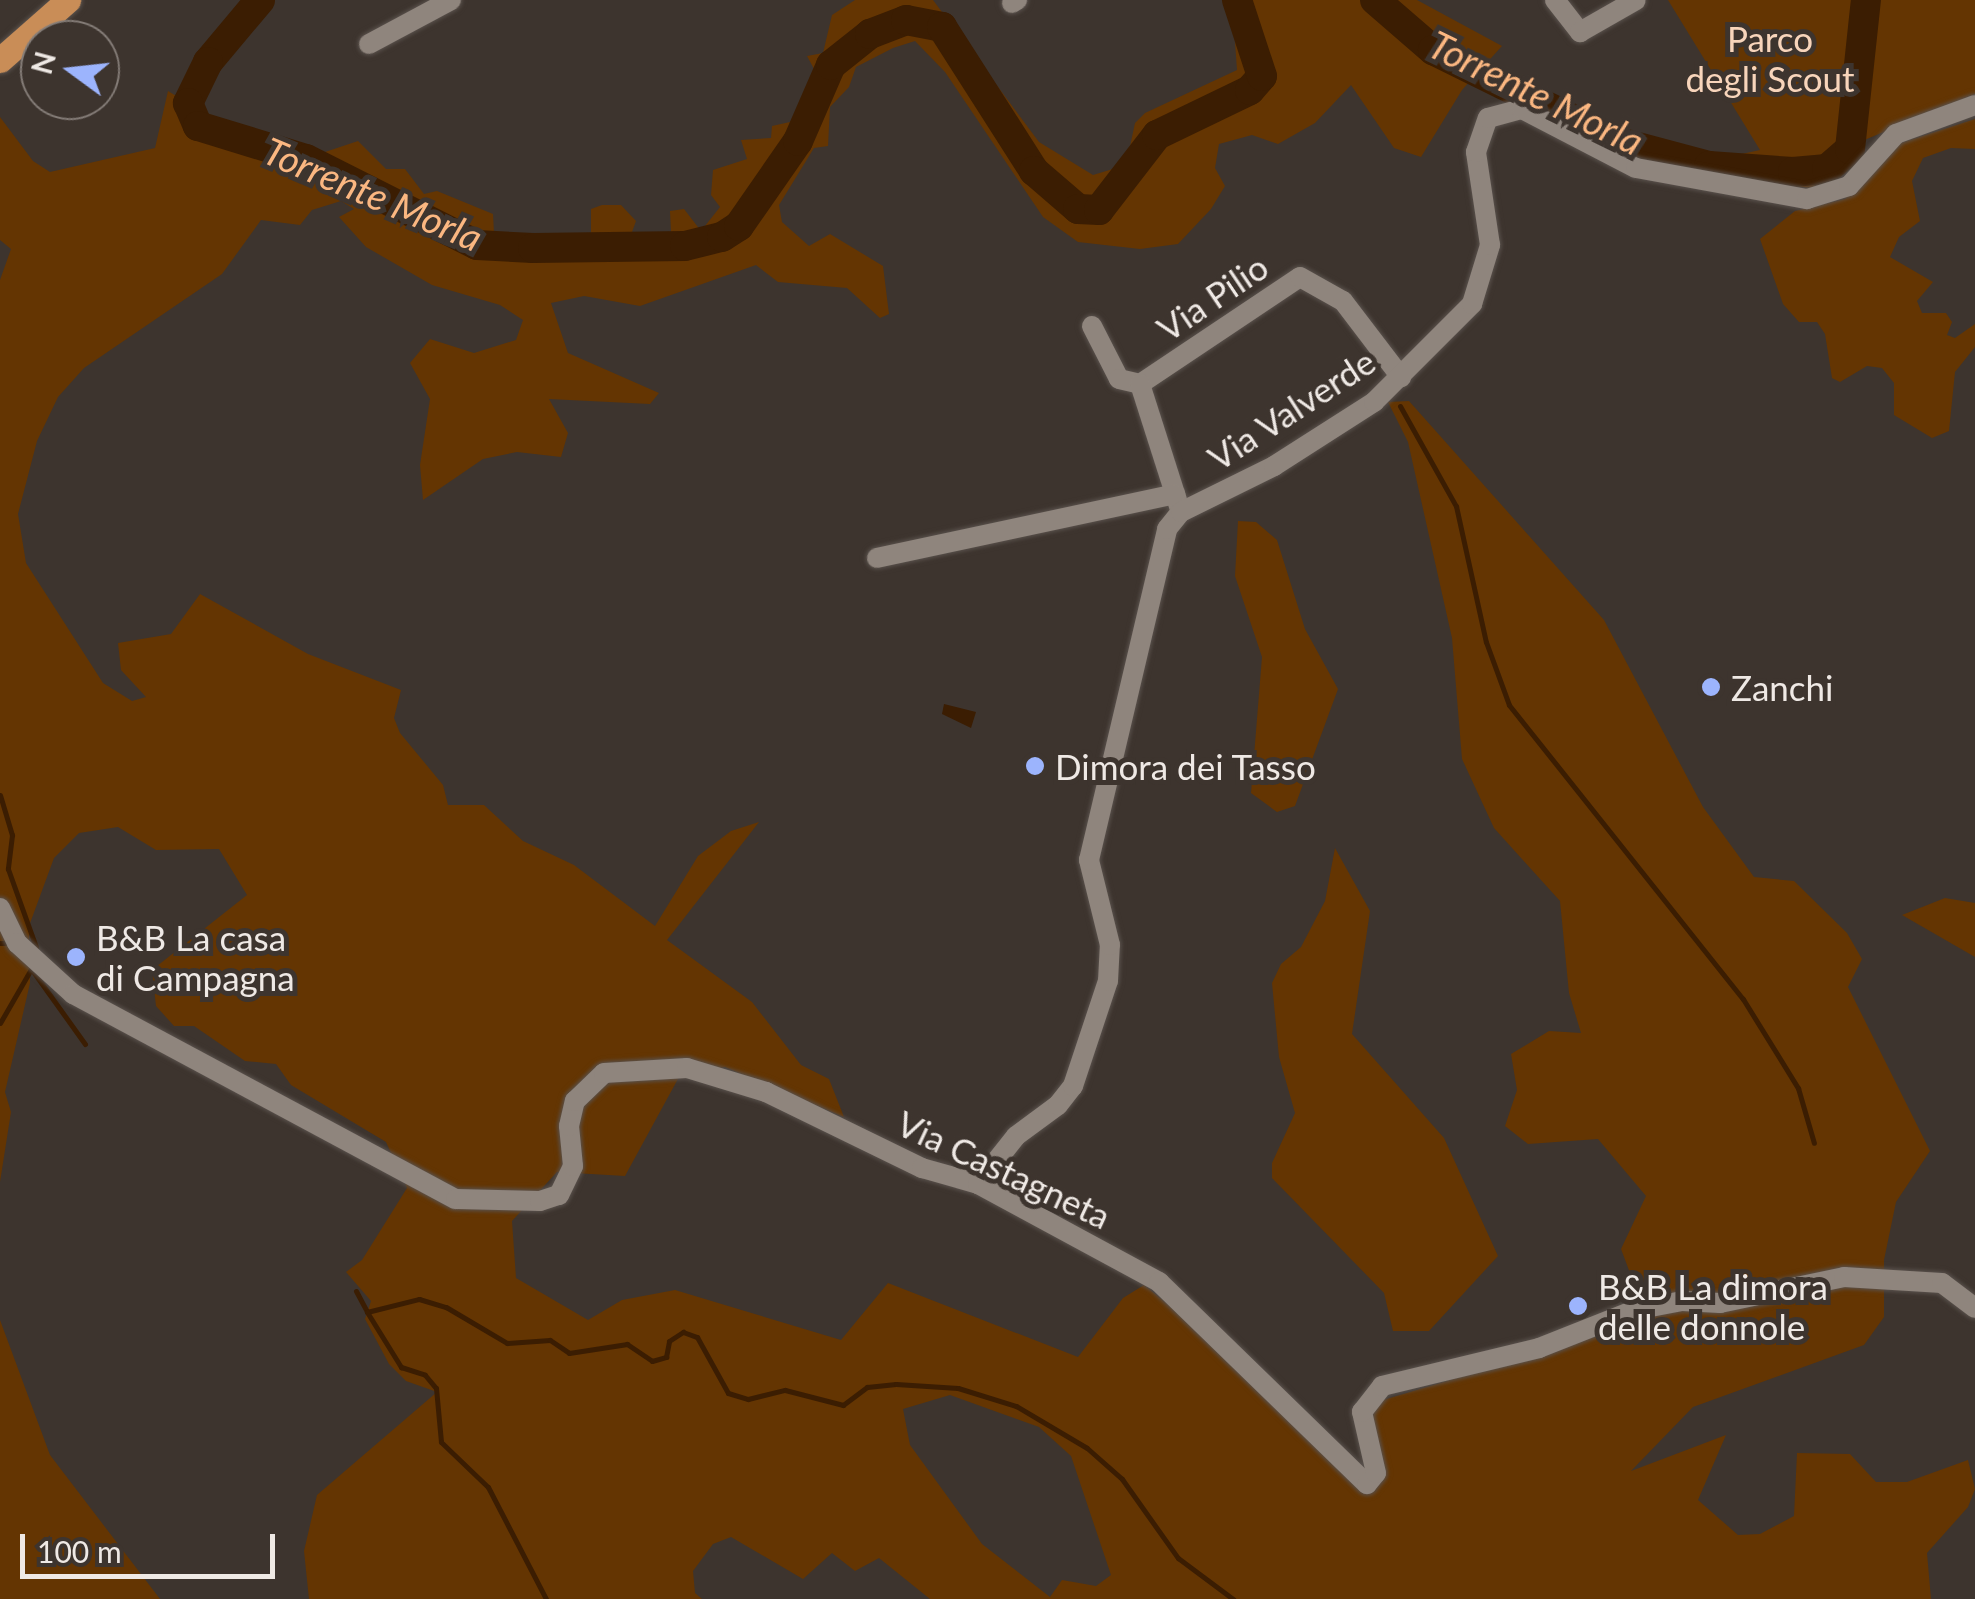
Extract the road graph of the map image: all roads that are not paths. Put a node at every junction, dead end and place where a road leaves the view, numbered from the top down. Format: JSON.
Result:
{"nodes":[{"id":1,"x":68,"y":0,"type":"edge"},
{"id":2,"x":451,"y":0,"type":"edge"},
{"id":3,"x":1555,"y":0,"type":"edge"},
{"id":4,"x":1636,"y":0,"type":"edge"},
{"id":5,"x":370,"y":44,"type":"dead end"},
{"id":6,"x":0,"y":60,"type":"edge"},
{"id":7,"x":1975,"y":106,"type":"edge"},
{"id":8,"x":1092,"y":326,"type":"dead end"},
{"id":9,"x":1400,"y":377,"type":"junction"},
{"id":10,"x":1140,"y":384,"type":"junction"},
{"id":11,"x":1178,"y":503,"type":"junction"},
{"id":12,"x":878,"y":558,"type":"dead end"},
{"id":13,"x":0,"y":908,"type":"edge"},
{"id":14,"x":978,"y":1184,"type":"junction"},
{"id":15,"x":1975,"y":1308,"type":"edge"}],
"edges":[{"from":1,"to":6,"type":"main road"},
{"from":2,"to":5,"type":"street"},
{"from":3,"to":4,"type":"street"},
{"from":7,"to":9,"type":"street","name":"Via Valverde"},
{"from":8,"to":10,"type":"street","name":"Via Pilio"},
{"from":9,"to":10,"type":"street","name":"Via Pilio"},
{"from":9,"to":11,"type":"street","name":"Via Valverde"},
{"from":10,"to":11,"type":"street","name":"Via Pilio"},
{"from":11,"to":12,"type":"street"},
{"from":11,"to":14,"type":"street"},
{"from":13,"to":14,"type":"street","name":"Via Castagneta"},
{"from":14,"to":15,"type":"street","name":"Via Castagneta"}]}
